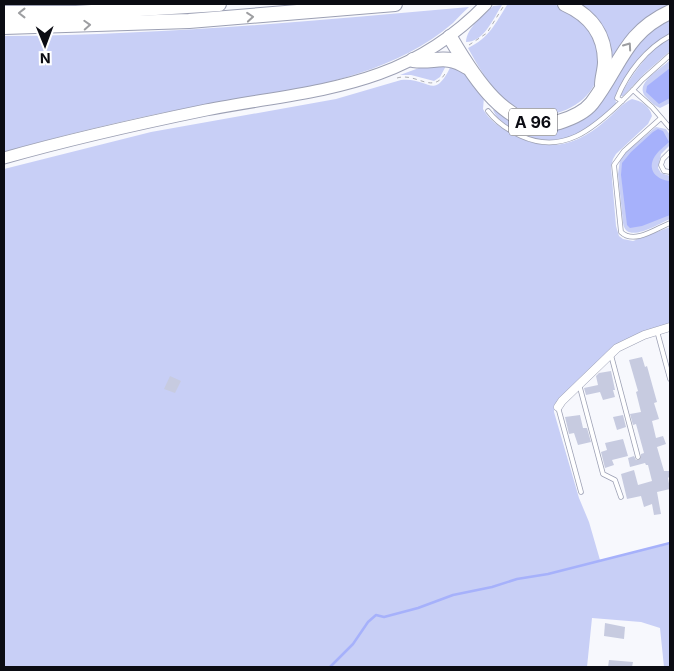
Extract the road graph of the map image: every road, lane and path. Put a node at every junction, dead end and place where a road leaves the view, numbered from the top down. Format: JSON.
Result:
{"nodes":[{"id":1,"x":122,"y":4,"type":"edge"},
{"id":2,"x":219,"y":4,"type":"edge"},
{"id":3,"x":395,"y":4,"type":"edge"},
{"id":4,"x":486,"y":4,"type":"edge"},
{"id":5,"x":565,"y":4,"type":"edge"},
{"id":6,"x":670,"y":12,"type":"edge"},
{"id":7,"x":4,"y":13,"type":"edge"},
{"id":8,"x":76,"y":13,"type":"junction"},
{"id":9,"x":4,"y":27,"type":"edge"},
{"id":10,"x":670,"y":36,"type":"edge"},
{"id":11,"x":450,"y":37,"type":"junction"},
{"id":12,"x":670,"y":55,"type":"edge"},
{"id":13,"x":413,"y":60,"type":"junction"},
{"id":14,"x":470,"y":69,"type":"junction"},
{"id":15,"x":602,"y":87,"type":"junction"},
{"id":16,"x":633,"y":90,"type":"junction"},
{"id":17,"x":622,"y":101,"type":"junction"},
{"id":18,"x":488,"y":111,"type":"dead end"},
{"id":19,"x":661,"y":118,"type":"junction"},
{"id":20,"x":670,"y":128,"type":"edge"},
{"id":21,"x":670,"y":152,"type":"edge"},
{"id":22,"x":4,"y":158,"type":"edge"},
{"id":23,"x":670,"y":172,"type":"edge"},
{"id":24,"x":670,"y":223,"type":"edge"},
{"id":25,"x":670,"y":327,"type":"edge"},
{"id":26,"x":657,"y":330,"type":"junction"},
{"id":27,"x":611,"y":353,"type":"junction"},
{"id":28,"x":670,"y":379,"type":"edge"},
{"id":29,"x":579,"y":384,"type":"junction"},
{"id":30,"x":558,"y":407,"type":"joint"},
{"id":31,"x":638,"y":457,"type":"dead end"},
{"id":32,"x":581,"y":492,"type":"dead end"},
{"id":33,"x":621,"y":497,"type":"dead end"}],
"edges":[{"from":1,"to":8,"type":"highway"},
{"from":2,"to":8,"type":"highway"},
{"from":9,"to":3,"type":"highway","one_way":true},
{"from":4,"to":11,"type":"street"},
{"from":5,"to":15,"type":"highway"},
{"from":15,"to":6,"type":"highway","number":"A 96","one_way":true},
{"from":8,"to":7,"type":"highway","one_way":true},
{"from":10,"to":17,"type":"lane"},
{"from":11,"to":13,"type":"street"},
{"from":11,"to":14,"type":"highway","number":"A 96"},
{"from":12,"to":16,"type":"lane"},
{"from":13,"to":14,"type":"highway","number":"A 96"},
{"from":13,"to":22,"type":"street"},
{"from":14,"to":15,"type":"highway","number":"A 96"},
{"from":16,"to":17,"type":"lane"},
{"from":16,"to":19,"type":"lane"},
{"from":17,"to":18,"type":"lane"},
{"from":19,"to":20,"type":"lane"},
{"from":19,"to":24,"type":"lane"},
{"from":21,"to":23,"type":"lane"},
{"from":25,"to":26,"type":"street"},
{"from":26,"to":27,"type":"street"},
{"from":26,"to":28,"type":"lane"},
{"from":27,"to":29,"type":"street"},
{"from":27,"to":31,"type":"lane"},
{"from":29,"to":30,"type":"street"},
{"from":29,"to":33,"type":"lane"},
{"from":30,"to":32,"type":"lane"}]}
